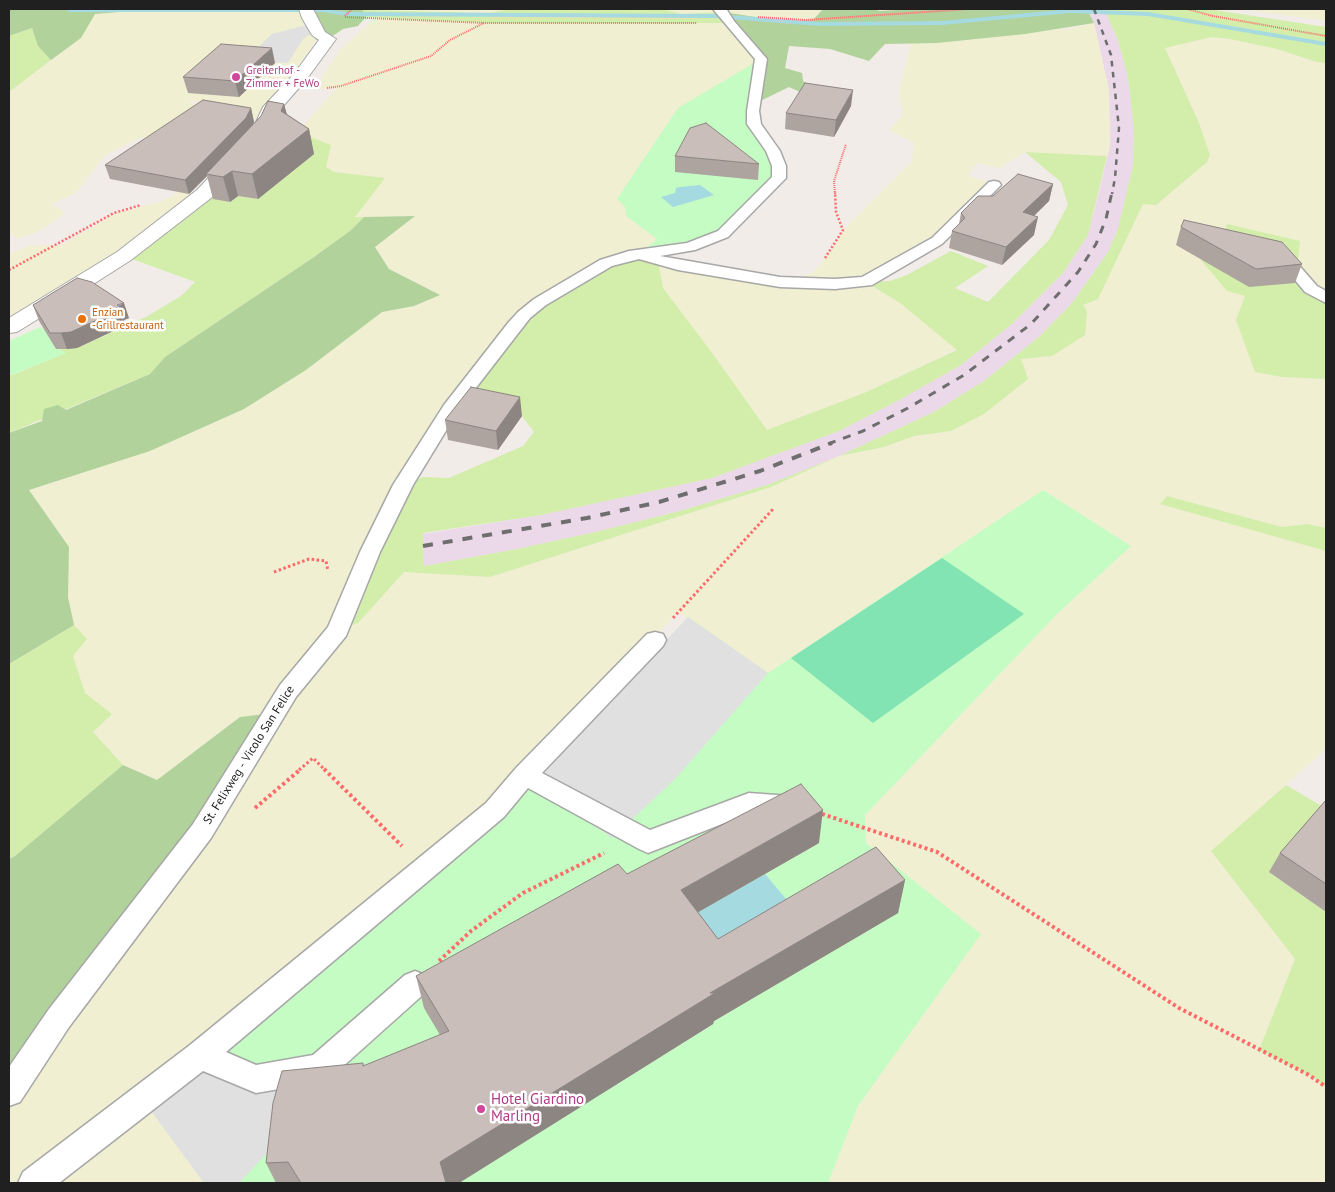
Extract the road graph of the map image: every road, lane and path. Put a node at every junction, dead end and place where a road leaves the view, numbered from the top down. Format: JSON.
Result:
{"nodes":[{"id":1,"x":306,"y":9,"type":"edge"},
{"id":2,"x":969,"y":9,"type":"edge"},
{"id":3,"x":1187,"y":9,"type":"edge"},
{"id":4,"x":723,"y":14,"type":"edge"},
{"id":5,"x":345,"y":17,"type":"dead end"},
{"id":6,"x":485,"y":23,"type":"junction"},
{"id":7,"x":1326,"y":36,"type":"edge"},
{"id":8,"x":323,"y":88,"type":"dead end"},
{"id":9,"x":846,"y":144,"type":"dead end"},
{"id":10,"x":994,"y":185,"type":"dead end"},
{"id":11,"x":148,"y":204,"type":"dead end"},
{"id":12,"x":638,"y":255,"type":"junction"},
{"id":13,"x":1284,"y":257,"type":"edge"},
{"id":14,"x":9,"y":270,"type":"edge"},
{"id":15,"x":789,"y":282,"type":"junction"},
{"id":16,"x":1326,"y":298,"type":"edge"},
{"id":17,"x":9,"y":327,"type":"edge"},
{"id":18,"x":774,"y":508,"type":"dead end"},
{"id":19,"x":274,"y":572,"type":"dead end"},
{"id":20,"x":329,"y":580,"type":"dead end"},
{"id":21,"x":655,"y":640,"type":"joint"},
{"id":22,"x":525,"y":775,"type":"junction"},
{"id":23,"x":794,"y":806,"type":"edge"},
{"id":24,"x":825,"y":815,"type":"dead end"},
{"id":25,"x":202,"y":831,"type":"junction"},
{"id":26,"x":648,"y":842,"type":"junction"},
{"id":27,"x":426,"y":869,"type":"junction"},
{"id":28,"x":415,"y":984,"type":"joint"},
{"id":29,"x":200,"y":1055,"type":"junction"},
{"id":30,"x":1326,"y":1087,"type":"edge"},
{"id":31,"x":9,"y":1092,"type":"edge"},
{"id":32,"x":34,"y":1183,"type":"edge"}],
"edges":[{"from":1,"to":17,"type":"street"},
{"from":2,"to":4,"type":"path"},
{"from":3,"to":7,"type":"path"},
{"from":4,"to":6,"type":"path"},
{"from":4,"to":12,"type":"lane","name":"St. Felixweg - Vicolo San Felice"},
{"from":5,"to":6,"type":"path"},
{"from":6,"to":8,"type":"path"},
{"from":9,"to":15,"type":"path"},
{"from":10,"to":15,"type":"lane"},
{"from":11,"to":14,"type":"path"},
{"from":12,"to":15,"type":"lane"},
{"from":12,"to":25,"type":"lane","name":"St. Felixweg - Vicolo San Felice"},
{"from":13,"to":16,"type":"lane"},
{"from":18,"to":21,"type":"path"},
{"from":19,"to":20,"type":"path"},
{"from":21,"to":22,"type":"lane"},
{"from":22,"to":26,"type":"lane"},
{"from":22,"to":27,"type":"lane"},
{"from":23,"to":26,"type":"lane"},
{"from":24,"to":30,"type":"path"},
{"from":25,"to":27,"type":"path"},
{"from":25,"to":31,"type":"lane","name":"St. Felixweg - Vicolo San Felice"},
{"from":26,"to":28,"type":"path"},
{"from":27,"to":29,"type":"lane"},
{"from":28,"to":29,"type":"lane"},
{"from":29,"to":32,"type":"lane"}]}
